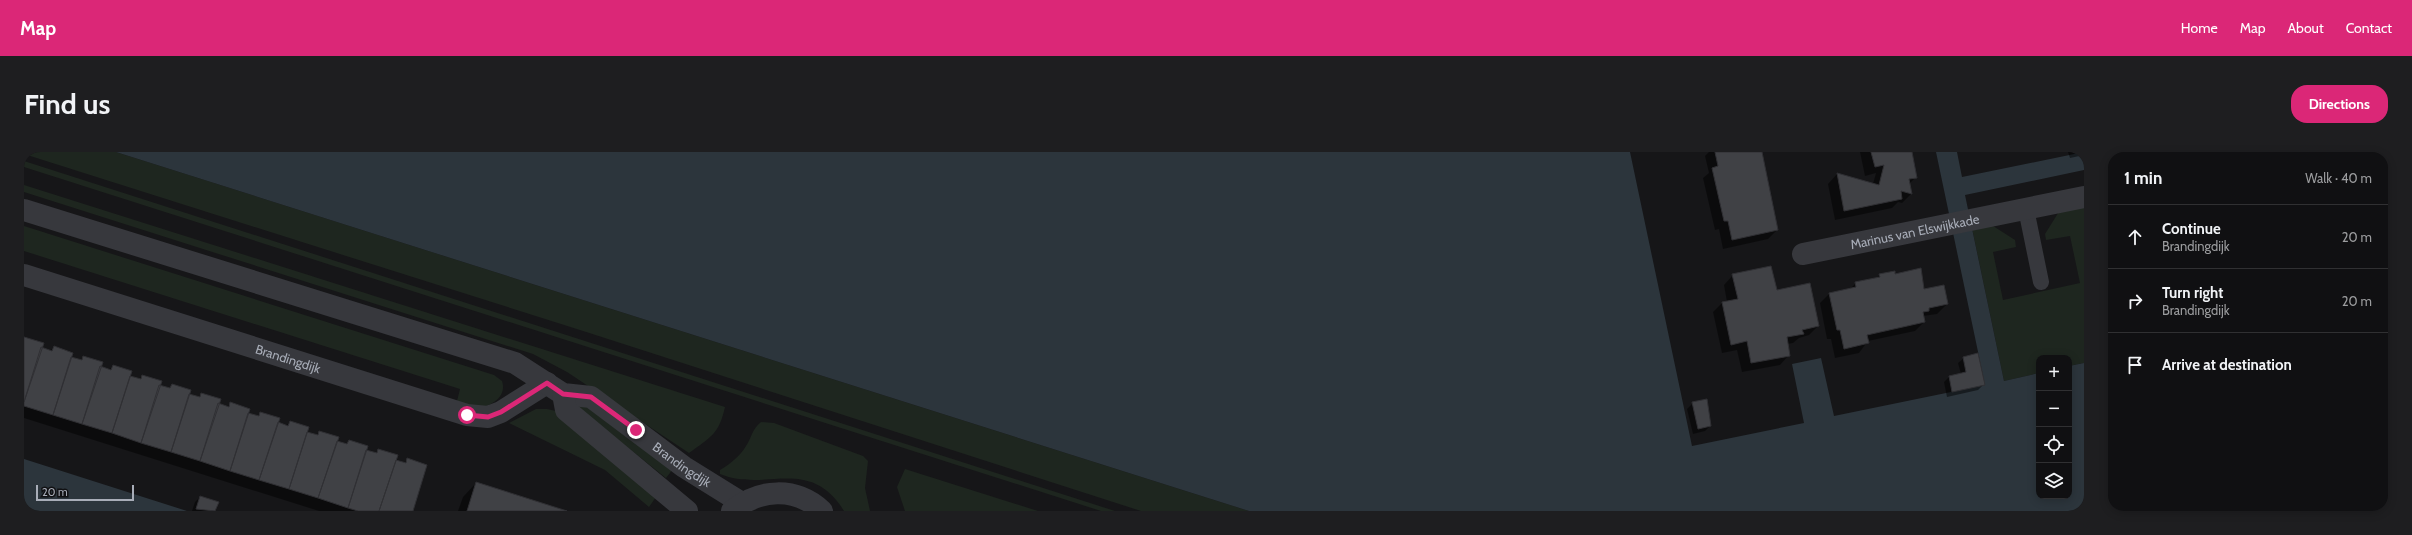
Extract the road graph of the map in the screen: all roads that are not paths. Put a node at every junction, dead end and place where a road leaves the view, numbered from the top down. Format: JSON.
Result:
{"nodes":[{"id":1,"x":2084,"y":197,"type":"edge"},
{"id":2,"x":2026,"y":209,"type":"junction"},
{"id":3,"x":24,"y":210,"type":"edge"},
{"id":4,"x":1803,"y":254,"type":"dead end"},
{"id":5,"x":24,"y":275,"type":"edge"},
{"id":6,"x":2041,"y":282,"type":"dead end"},
{"id":7,"x":555,"y":388,"type":"junction"},
{"id":8,"x":737,"y":507,"type":"edge"},
{"id":9,"x":687,"y":511,"type":"edge"},
{"id":10,"x":822,"y":511,"type":"edge"}],
"edges":[{"from":1,"to":2,"type":"street","name":"Marinus van Elswijkkade"},
{"from":2,"to":4,"type":"street","name":"Marinus van Elswijkkade"},
{"from":2,"to":6,"type":"lane"},
{"from":3,"to":7,"type":"street","name":"Brandingdijk"},
{"from":5,"to":7,"type":"street","name":"Brandingdijk"},
{"from":7,"to":8,"type":"street","name":"Brandingdijk"},
{"from":7,"to":9,"type":"street"},
{"from":8,"to":10,"type":"street"}]}
